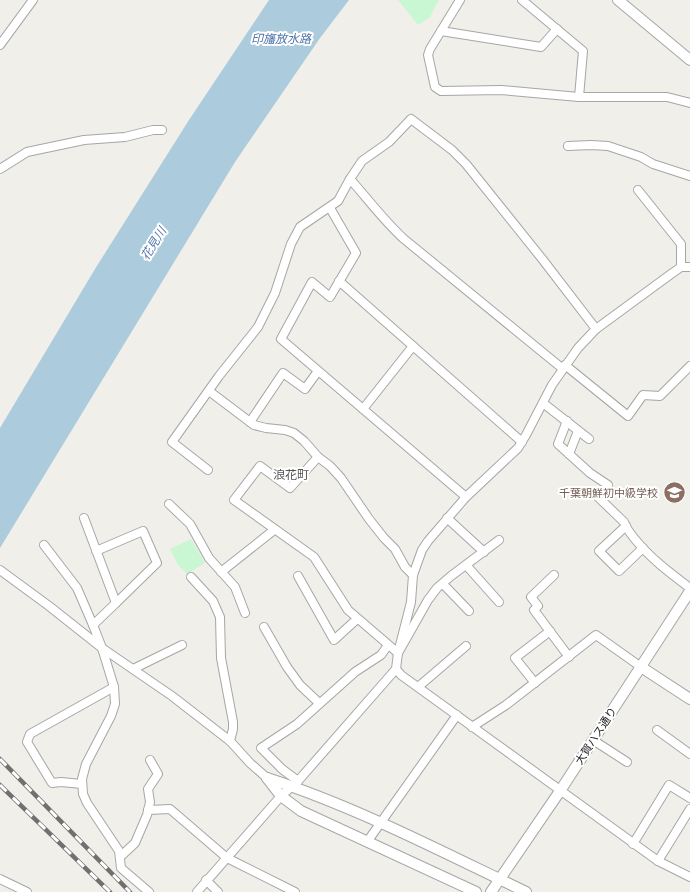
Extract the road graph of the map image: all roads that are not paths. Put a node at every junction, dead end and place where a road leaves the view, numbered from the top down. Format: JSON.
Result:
{"nodes":[{"id":1,"x":33,"y":0,"type":"edge"},
{"id":2,"x":460,"y":0,"type":"edge"},
{"id":3,"x":522,"y":0,"type":"edge"},
{"id":4,"x":618,"y":0,"type":"edge"},
{"id":5,"x":557,"y":29,"type":"junction"},
{"id":6,"x":441,"y":31,"type":"junction"},
{"id":7,"x":0,"y":45,"type":"edge"},
{"id":8,"x":689,"y":57,"type":"edge"},
{"id":9,"x":579,"y":97,"type":"junction"},
{"id":10,"x":690,"y":103,"type":"edge"},
{"id":11,"x":162,"y":130,"type":"dead end"},
{"id":12,"x":568,"y":146,"type":"dead end"},
{"id":13,"x":0,"y":170,"type":"edge"},
{"id":14,"x":690,"y":176,"type":"edge"},
{"id":15,"x":350,"y":179,"type":"junction"},
{"id":16,"x":638,"y":190,"type":"dead end"},
{"id":17,"x":330,"y":208,"type":"junction"},
{"id":18,"x":690,"y":266,"type":"edge"},
{"id":19,"x":681,"y":267,"type":"junction"},
{"id":20,"x":339,"y":281,"type":"junction"},
{"id":21,"x":596,"y":329,"type":"junction"},
{"id":22,"x":413,"y":346,"type":"junction"},
{"id":23,"x":690,"y":366,"type":"edge"},
{"id":24,"x":564,"y":367,"type":"junction"},
{"id":25,"x":318,"y":371,"type":"junction"},
{"id":26,"x":209,"y":391,"type":"junction"},
{"id":27,"x":543,"y":403,"type":"junction"},
{"id":28,"x":363,"y":409,"type":"junction"},
{"id":29,"x":567,"y":421,"type":"junction"},
{"id":30,"x":250,"y":422,"type":"junction"},
{"id":31,"x":578,"y":430,"type":"junction"},
{"id":32,"x":589,"y":439,"type":"dead end"},
{"id":33,"x":522,"y":442,"type":"junction"},
{"id":34,"x":569,"y":454,"type":"junction"},
{"id":35,"x":318,"y":457,"type":"junction"},
{"id":36,"x":208,"y":470,"type":"dead end"},
{"id":37,"x":466,"y":497,"type":"junction"},
{"id":38,"x":169,"y":504,"type":"dead end"},
{"id":39,"x":84,"y":518,"type":"dead end"},
{"id":40,"x":446,"y":518,"type":"junction"},
{"id":41,"x":626,"y":526,"type":"junction"},
{"id":42,"x":274,"y":530,"type":"junction"},
{"id":43,"x":499,"y":540,"type":"dead end"},
{"id":44,"x":44,"y":545,"type":"dead end"},
{"id":45,"x":642,"y":548,"type":"junction"},
{"id":46,"x":96,"y":551,"type":"junction"},
{"id":47,"x":484,"y":552,"type":"junction"},
{"id":48,"x":466,"y":565,"type":"junction"},
{"id":49,"x":0,"y":570,"type":"edge"},
{"id":50,"x":221,"y":572,"type":"junction"},
{"id":51,"x":413,"y":575,"type":"junction"},
{"id":52,"x":554,"y":575,"type":"dead end"},
{"id":53,"x":298,"y":576,"type":"dead end"},
{"id":54,"x":191,"y":577,"type":"dead end"},
{"id":55,"x":443,"y":584,"type":"junction"},
{"id":56,"x":690,"y":590,"type":"edge"},
{"id":57,"x":499,"y":602,"type":"dead end"},
{"id":58,"x":116,"y":603,"type":"junction"},
{"id":59,"x":469,"y":611,"type":"dead end"},
{"id":60,"x":245,"y":613,"type":"dead end"},
{"id":61,"x":357,"y":619,"type":"junction"},
{"id":62,"x":93,"y":625,"type":"junction"},
{"id":63,"x":264,"y":627,"type":"dead end"},
{"id":64,"x":550,"y":631,"type":"junction"},
{"id":65,"x":182,"y":645,"type":"dead end"},
{"id":66,"x":388,"y":646,"type":"junction"},
{"id":67,"x":466,"y":646,"type":"dead end"},
{"id":68,"x":102,"y":648,"type":"junction"},
{"id":69,"x":398,"y":653,"type":"junction"},
{"id":70,"x":569,"y":657,"type":"junction"},
{"id":71,"x":641,"y":667,"type":"junction"},
{"id":72,"x":133,"y":669,"type":"junction"},
{"id":73,"x":396,"y":669,"type":"junction"},
{"id":74,"x":535,"y":683,"type":"junction"},
{"id":75,"x":418,"y":687,"type":"junction"},
{"id":76,"x":114,"y":688,"type":"junction"},
{"id":77,"x":690,"y":700,"type":"edge"},
{"id":78,"x":319,"y":703,"type":"junction"},
{"id":79,"x":457,"y":715,"type":"junction"},
{"id":80,"x":472,"y":727,"type":"junction"},
{"id":81,"x":656,"y":730,"type":"dead end"},
{"id":82,"x":593,"y":740,"type":"junction"},
{"id":83,"x":230,"y":741,"type":"junction"},
{"id":84,"x":690,"y":754,"type":"edge"},
{"id":85,"x":150,"y":760,"type":"dead end"},
{"id":86,"x":627,"y":762,"type":"dead end"},
{"id":87,"x":267,"y":778,"type":"junction"},
{"id":88,"x":82,"y":784,"type":"junction"},
{"id":89,"x":295,"y":784,"type":"junction"},
{"id":90,"x":560,"y":791,"type":"junction"},
{"id":91,"x":281,"y":796,"type":"junction"},
{"id":92,"x":690,"y":798,"type":"edge"},
{"id":93,"x":690,"y":809,"type":"edge"},
{"id":94,"x":148,"y":810,"type":"junction"},
{"id":95,"x":380,"y":822,"type":"junction"},
{"id":96,"x":367,"y":842,"type":"junction"},
{"id":97,"x":633,"y":844,"type":"junction"},
{"id":98,"x":120,"y":857,"type":"junction"},
{"id":99,"x":227,"y":858,"type":"junction"},
{"id":100,"x":658,"y":861,"type":"junction"},
{"id":101,"x":690,"y":877,"type":"edge"},
{"id":102,"x":0,"y":878,"type":"edge"},
{"id":103,"x":206,"y":880,"type":"junction"},
{"id":104,"x":500,"y":880,"type":"junction"},
{"id":105,"x":27,"y":892,"type":"edge"},
{"id":106,"x":149,"y":892,"type":"edge"},
{"id":107,"x":197,"y":892,"type":"edge"},
{"id":108,"x":218,"y":892,"type":"edge"},
{"id":109,"x":295,"y":892,"type":"edge"},
{"id":110,"x":476,"y":892,"type":"edge"},
{"id":111,"x":491,"y":892,"type":"edge"},
{"id":112,"x":526,"y":892,"type":"edge"}],
"edges":[{"from":1,"to":7,"type":"street"},
{"from":2,"to":6,"type":"street"},
{"from":3,"to":5,"type":"street"},
{"from":4,"to":8,"type":"street"},
{"from":5,"to":6,"type":"street"},
{"from":5,"to":9,"type":"street"},
{"from":6,"to":9,"type":"street"},
{"from":9,"to":10,"type":"street"},
{"from":11,"to":13,"type":"street"},
{"from":12,"to":14,"type":"street"},
{"from":15,"to":17,"type":"street"},
{"from":15,"to":21,"type":"street"},
{"from":15,"to":24,"type":"street"},
{"from":16,"to":19,"type":"street"},
{"from":17,"to":20,"type":"street"},
{"from":17,"to":26,"type":"street"},
{"from":18,"to":19,"type":"street"},
{"from":19,"to":21,"type":"street"},
{"from":20,"to":22,"type":"street"},
{"from":20,"to":25,"type":"street"},
{"from":21,"to":24,"type":"street"},
{"from":22,"to":28,"type":"street"},
{"from":22,"to":33,"type":"street"},
{"from":23,"to":24,"type":"street"},
{"from":24,"to":27,"type":"street"},
{"from":25,"to":28,"type":"street"},
{"from":25,"to":30,"type":"street"},
{"from":26,"to":30,"type":"street"},
{"from":26,"to":36,"type":"street"},
{"from":27,"to":29,"type":"street"},
{"from":27,"to":33,"type":"street"},
{"from":28,"to":37,"type":"street"},
{"from":29,"to":31,"type":"street"},
{"from":29,"to":34,"type":"street"},
{"from":30,"to":35,"type":"street"},
{"from":31,"to":32,"type":"street"},
{"from":31,"to":34,"type":"street"},
{"from":33,"to":37,"type":"street"},
{"from":34,"to":41,"type":"street"},
{"from":35,"to":42,"type":"street"},
{"from":35,"to":51,"type":"street"},
{"from":37,"to":40,"type":"street"},
{"from":38,"to":50,"type":"street"},
{"from":39,"to":46,"type":"street"},
{"from":40,"to":47,"type":"street"},
{"from":40,"to":51,"type":"street"},
{"from":41,"to":45,"type":"street"},
{"from":41,"to":45,"type":"street"},
{"from":42,"to":50,"type":"street"},
{"from":42,"to":61,"type":"street"},
{"from":43,"to":47,"type":"street"},
{"from":44,"to":62,"type":"street"},
{"from":45,"to":56,"type":"street"},
{"from":46,"to":58,"type":"street"},
{"from":46,"to":58,"type":"street"},
{"from":47,"to":48,"type":"street"},
{"from":48,"to":55,"type":"street"},
{"from":48,"to":57,"type":"street"},
{"from":49,"to":68,"type":"street"},
{"from":50,"to":60,"type":"street"},
{"from":51,"to":69,"type":"street"},
{"from":52,"to":64,"type":"street"},
{"from":53,"to":61,"type":"street"},
{"from":54,"to":83,"type":"street"},
{"from":55,"to":59,"type":"street"},
{"from":55,"to":69,"type":"street"},
{"from":56,"to":71,"type":"street","name":"大賀ハス通り"},
{"from":58,"to":62,"type":"street"},
{"from":61,"to":66,"type":"street"},
{"from":62,"to":68,"type":"street"},
{"from":63,"to":78,"type":"street"},
{"from":64,"to":70,"type":"street"},
{"from":64,"to":74,"type":"street"},
{"from":65,"to":72,"type":"street"},
{"from":66,"to":69,"type":"street"},
{"from":66,"to":78,"type":"street"},
{"from":67,"to":75,"type":"street"},
{"from":68,"to":72,"type":"street"},
{"from":68,"to":76,"type":"street"},
{"from":69,"to":73,"type":"street"},
{"from":70,"to":71,"type":"street"},
{"from":70,"to":74,"type":"street"},
{"from":71,"to":77,"type":"street"},
{"from":71,"to":82,"type":"street","name":"大賀ハス通り"},
{"from":72,"to":83,"type":"street"},
{"from":73,"to":75,"type":"street"},
{"from":73,"to":89,"type":"street"},
{"from":74,"to":80,"type":"street"},
{"from":75,"to":79,"type":"street"},
{"from":76,"to":88,"type":"street"},
{"from":76,"to":88,"type":"street"},
{"from":78,"to":89,"type":"street"},
{"from":79,"to":80,"type":"street"},
{"from":79,"to":95,"type":"street"},
{"from":80,"to":90,"type":"street"},
{"from":81,"to":84,"type":"street"},
{"from":82,"to":86,"type":"street"},
{"from":82,"to":90,"type":"street","name":"大賀ハス通り"},
{"from":83,"to":87,"type":"street"},
{"from":85,"to":94,"type":"street"},
{"from":87,"to":89,"type":"street"},
{"from":87,"to":91,"type":"street"},
{"from":88,"to":98,"type":"street"},
{"from":89,"to":91,"type":"street"},
{"from":89,"to":95,"type":"street"},
{"from":90,"to":97,"type":"street"},
{"from":90,"to":104,"type":"street","name":"大賀ハス通り"},
{"from":91,"to":96,"type":"street"},
{"from":91,"to":99,"type":"street"},
{"from":92,"to":97,"type":"street"},
{"from":93,"to":100,"type":"street"},
{"from":94,"to":98,"type":"street"},
{"from":94,"to":99,"type":"street"},
{"from":95,"to":96,"type":"street"},
{"from":95,"to":104,"type":"street"},
{"from":96,"to":110,"type":"street"},
{"from":97,"to":100,"type":"street"},
{"from":98,"to":106,"type":"street"},
{"from":99,"to":103,"type":"street"},
{"from":99,"to":109,"type":"street"},
{"from":100,"to":101,"type":"street"},
{"from":102,"to":105,"type":"street"},
{"from":103,"to":107,"type":"street"},
{"from":103,"to":108,"type":"street"},
{"from":104,"to":111,"type":"street","name":"大賀ハス通り"},
{"from":104,"to":112,"type":"street"}]}
